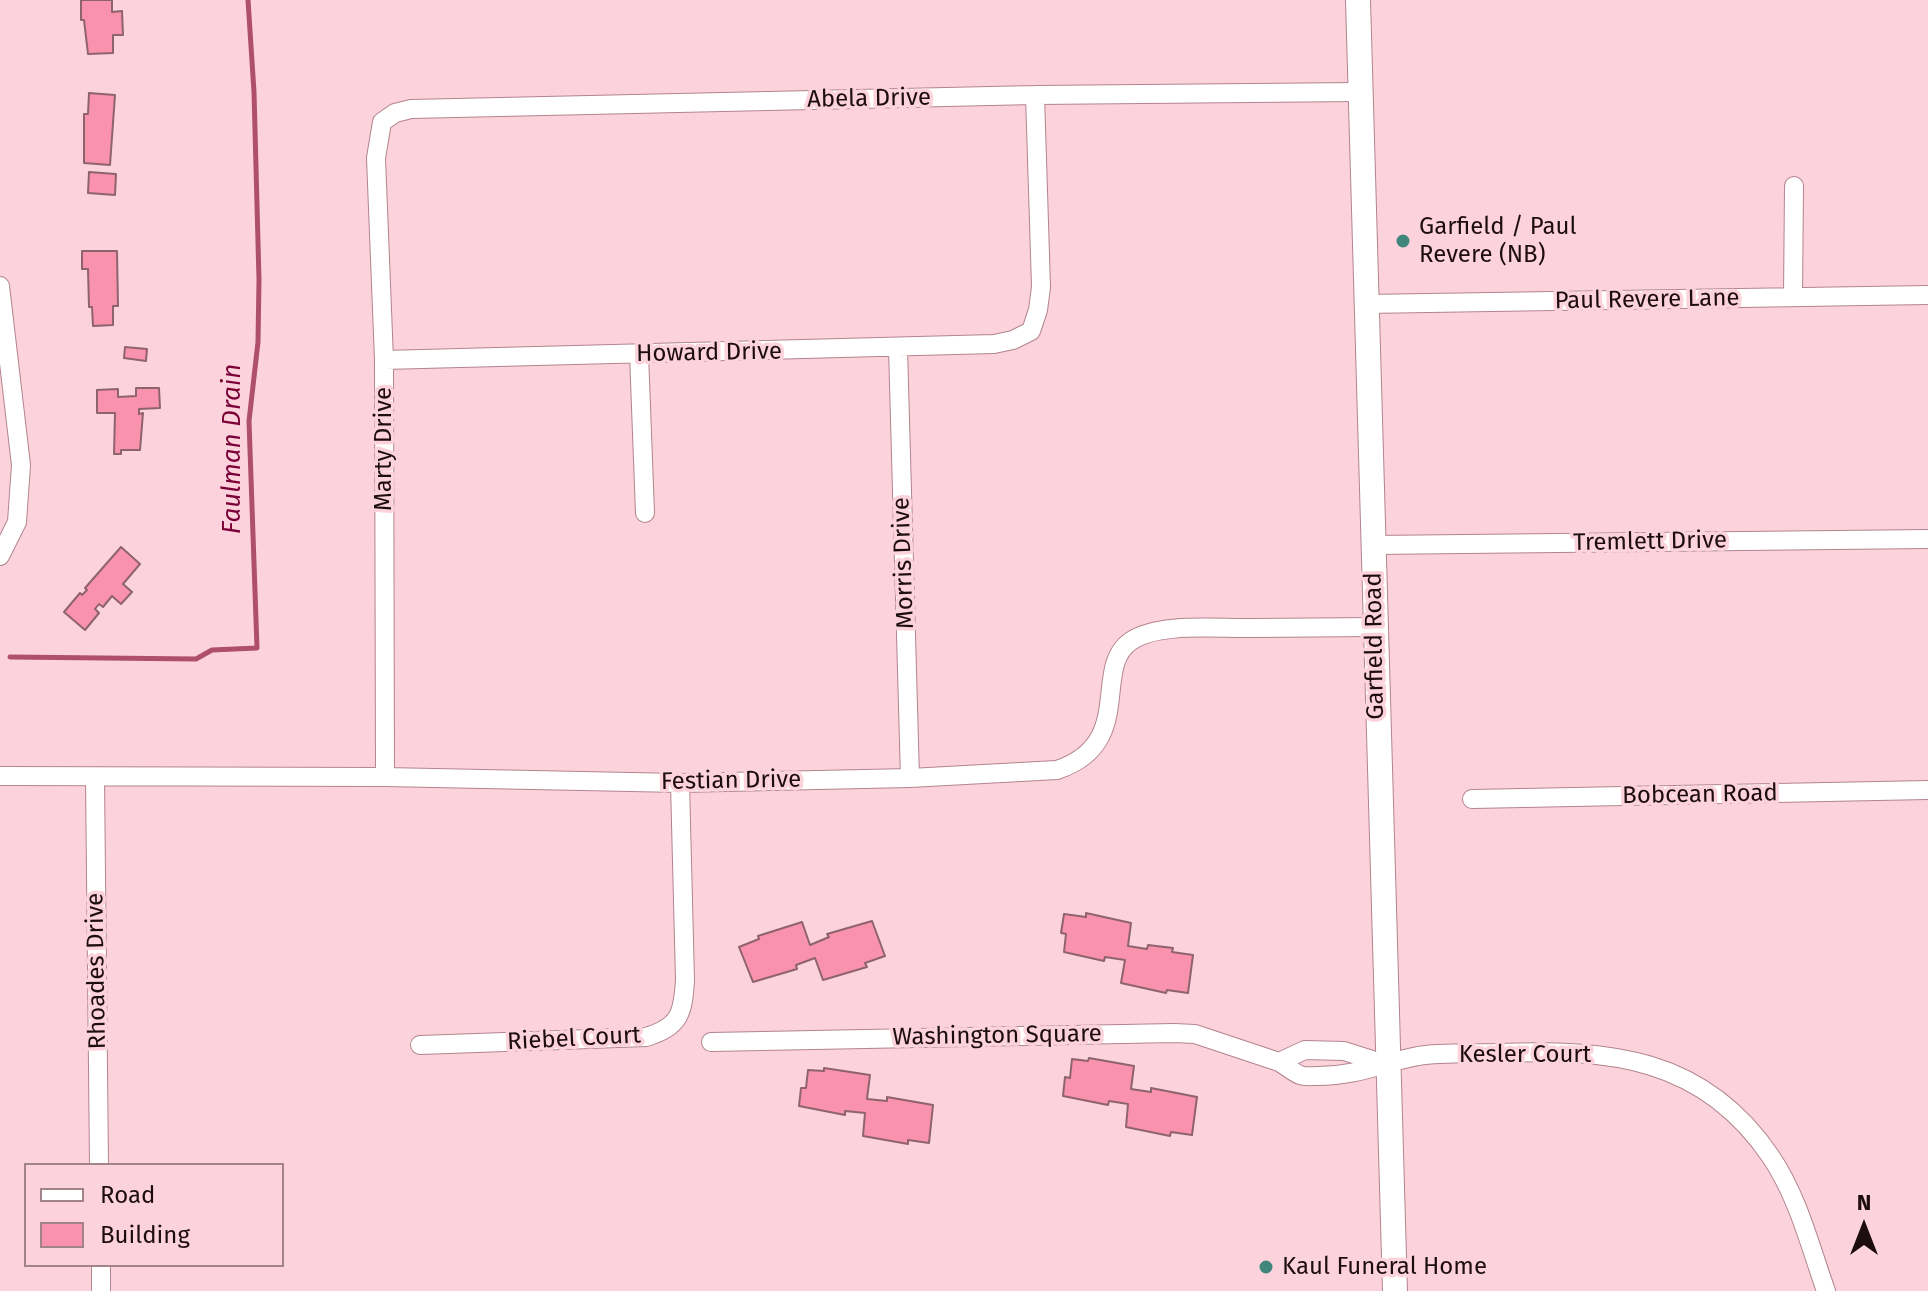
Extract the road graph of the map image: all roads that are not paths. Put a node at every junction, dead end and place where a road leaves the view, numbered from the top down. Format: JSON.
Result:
{"nodes":[{"id":1,"x":1358,"y":0,"type":"edge"},
{"id":2,"x":1360,"y":92,"type":"junction"},
{"id":3,"x":1035,"y":95,"type":"junction"},
{"id":4,"x":382,"y":122,"type":"joint"},
{"id":5,"x":1794,"y":186,"type":"dead end"},
{"id":6,"x":0,"y":286,"type":"edge"},
{"id":7,"x":1928,"y":295,"type":"edge"},
{"id":8,"x":1793,"y":297,"type":"junction"},
{"id":9,"x":1366,"y":304,"type":"junction"},
{"id":10,"x":898,"y":348,"type":"junction"},
{"id":11,"x":639,"y":354,"type":"junction"},
{"id":12,"x":384,"y":360,"type":"junction"},
{"id":13,"x":645,"y":513,"type":"dead end"},
{"id":14,"x":1928,"y":539,"type":"edge"},
{"id":15,"x":1373,"y":545,"type":"junction"},
{"id":16,"x":0,"y":556,"type":"edge"},
{"id":17,"x":1375,"y":627,"type":"junction"},
{"id":18,"x":0,"y":776,"type":"edge"},
{"id":19,"x":385,"y":777,"type":"junction"},
{"id":20,"x":95,"y":778,"type":"junction"},
{"id":21,"x":910,"y":778,"type":"junction"},
{"id":22,"x":680,"y":783,"type":"junction"},
{"id":23,"x":1928,"y":790,"type":"edge"},
{"id":24,"x":1472,"y":799,"type":"dead end"},
{"id":25,"x":711,"y":1042,"type":"dead end"},
{"id":26,"x":420,"y":1045,"type":"dead end"},
{"id":27,"x":1388,"y":1065,"type":"junction"},
{"id":28,"x":99,"y":1163,"type":"edge"},
{"id":29,"x":101,"y":1267,"type":"edge"},
{"id":30,"x":101,"y":1291,"type":"edge"},
{"id":31,"x":1395,"y":1291,"type":"edge"},
{"id":32,"x":1826,"y":1291,"type":"edge"}],
"edges":[{"from":1,"to":2,"type":"main road","name":"Garfield Road"},
{"from":2,"to":3,"type":"street","name":"Abela Drive"},
{"from":2,"to":9,"type":"main road","name":"Garfield Road"},
{"from":3,"to":4,"type":"street","name":"Abela Drive"},
{"from":3,"to":10,"type":"street","name":"Howard Drive"},
{"from":4,"to":12,"type":"street","name":"Marty Drive"},
{"from":5,"to":8,"type":"street"},
{"from":6,"to":16,"type":"street"},
{"from":7,"to":8,"type":"street","name":"Paul Revere Lane"},
{"from":8,"to":9,"type":"street","name":"Paul Revere Lane"},
{"from":9,"to":15,"type":"main road","name":"Garfield Road"},
{"from":10,"to":11,"type":"street","name":"Howard Drive"},
{"from":10,"to":21,"type":"street","name":"Morris Drive"},
{"from":11,"to":12,"type":"street","name":"Howard Drive"},
{"from":11,"to":13,"type":"street"},
{"from":12,"to":19,"type":"street","name":"Marty Drive"},
{"from":14,"to":15,"type":"street","name":"Tremlett Drive"},
{"from":15,"to":17,"type":"main road","name":"Garfield Road"},
{"from":17,"to":21,"type":"street","name":"Festian Drive"},
{"from":17,"to":27,"type":"main road","name":"Garfield Road"},
{"from":18,"to":20,"type":"street","name":"Festian Drive"},
{"from":19,"to":20,"type":"street","name":"Festian Drive"},
{"from":19,"to":22,"type":"street","name":"Festian Drive"},
{"from":20,"to":28,"type":"street","name":"Rhoades Drive"},
{"from":21,"to":22,"type":"street","name":"Festian Drive"},
{"from":22,"to":26,"type":"street","name":"Riebel Court"},
{"from":23,"to":24,"type":"street","name":"Bobcean Road"},
{"from":25,"to":27,"type":"street","name":"Washington Square"},
{"from":27,"to":31,"type":"main road","name":"Garfield Road"},
{"from":27,"to":32,"type":"street","name":"Kesler Court"},
{"from":29,"to":30,"type":"street"}]}
